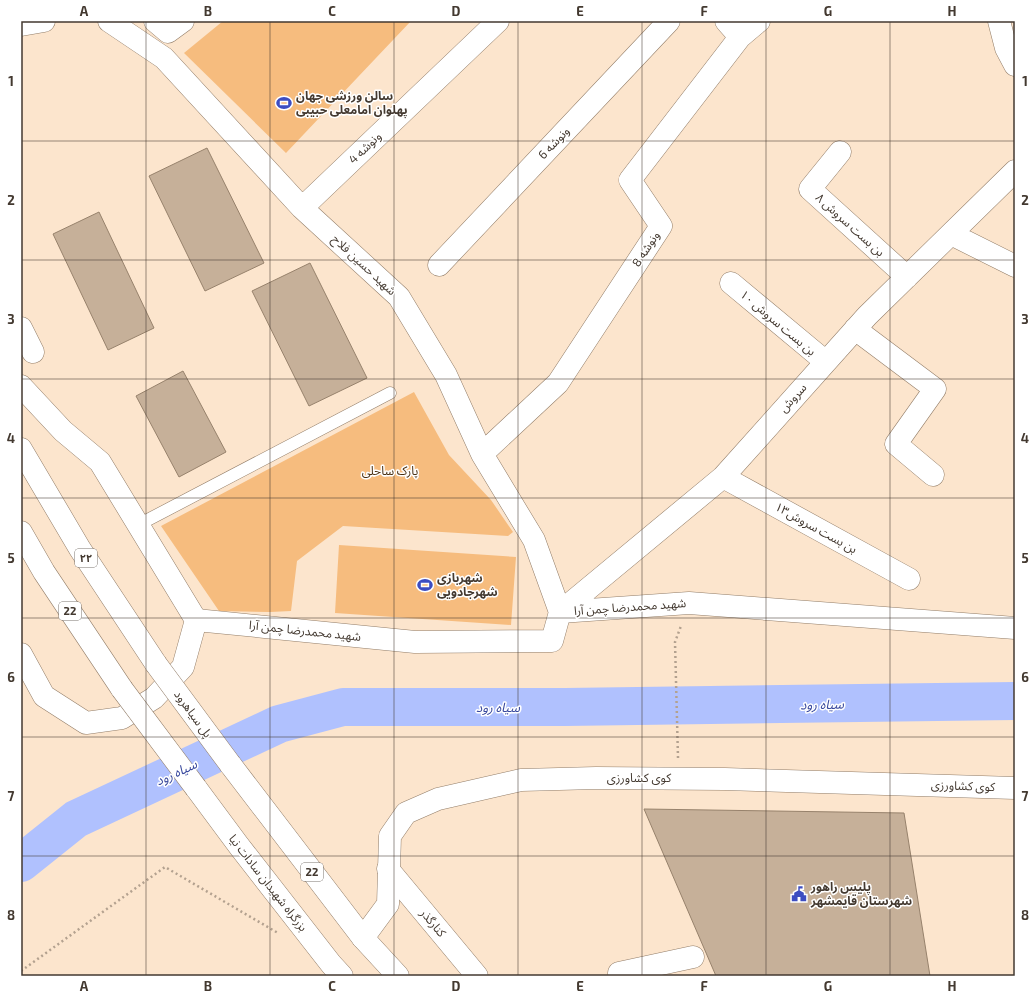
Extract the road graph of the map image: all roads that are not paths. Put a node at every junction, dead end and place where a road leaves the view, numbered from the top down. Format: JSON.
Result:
{"nodes":[{"id":1,"x":44,"y":21,"type":"edge"},
{"id":2,"x":109,"y":21,"type":"edge"},
{"id":3,"x":155,"y":21,"type":"edge"},
{"id":4,"x":183,"y":21,"type":"edge"},
{"id":5,"x":498,"y":21,"type":"edge"},
{"id":6,"x":669,"y":21,"type":"edge"},
{"id":7,"x":726,"y":21,"type":"edge"},
{"id":8,"x":759,"y":21,"type":"edge"},
{"id":9,"x":999,"y":21,"type":"edge"},
{"id":10,"x":21,"y":25,"type":"edge"},
{"id":11,"x":740,"y":37,"type":"junction"},
{"id":12,"x":1015,"y":65,"type":"edge"},
{"id":13,"x":840,"y":152,"type":"dead end"},
{"id":14,"x":1015,"y":171,"type":"edge"},
{"id":15,"x":302,"y":208,"type":"junction"},
{"id":16,"x":951,"y":234,"type":"junction"},
{"id":17,"x":440,"y":265,"type":"dead end"},
{"id":18,"x":1015,"y":266,"type":"edge"},
{"id":19,"x":907,"y":277,"type":"junction"},
{"id":20,"x":731,"y":283,"type":"dead end"},
{"id":21,"x":21,"y":328,"type":"edge"},
{"id":22,"x":855,"y":329,"type":"junction"},
{"id":23,"x":33,"y":352,"type":"dead end"},
{"id":24,"x":826,"y":362,"type":"junction"},
{"id":25,"x":21,"y":386,"type":"edge"},
{"id":26,"x":390,"y":393,"type":"dead end"},
{"id":27,"x":21,"y":449,"type":"edge"},
{"id":28,"x":482,"y":454,"type":"junction"},
{"id":29,"x":933,"y":475,"type":"dead end"},
{"id":30,"x":723,"y":476,"type":"junction"},
{"id":31,"x":138,"y":524,"type":"junction"},
{"id":32,"x":21,"y":532,"type":"edge"},
{"id":33,"x":909,"y":579,"type":"dead end"},
{"id":34,"x":560,"y":612,"type":"junction"},
{"id":35,"x":196,"y":620,"type":"junction"},
{"id":36,"x":1015,"y":628,"type":"edge"},
{"id":37,"x":21,"y":654,"type":"edge"},
{"id":38,"x":230,"y":764,"type":"joint"},
{"id":39,"x":1015,"y":788,"type":"edge"},
{"id":40,"x":388,"y":869,"type":"junction"},
{"id":41,"x":363,"y":938,"type":"junction"},
{"id":42,"x":693,"y":957,"type":"dead end"},
{"id":43,"x":342,"y":976,"type":"edge"},
{"id":44,"x":398,"y":976,"type":"edge"},
{"id":45,"x":477,"y":976,"type":"edge"},
{"id":46,"x":620,"y":976,"type":"edge"}],
"edges":[{"from":1,"to":10,"type":"main road"},
{"from":2,"to":15,"type":"main road","name":"شهید حسین فلاح"},
{"from":3,"to":4,"type":"main road"},
{"from":5,"to":15,"type":"main road","name":"ونوشه 4"},
{"from":6,"to":17,"type":"main road","name":"ونوشه 6"},
{"from":7,"to":11,"type":"main road"},
{"from":8,"to":11,"type":"main road"},
{"from":9,"to":12,"type":"main road"},
{"from":11,"to":28,"type":"main road","name":"ونوشه 8"},
{"from":13,"to":19,"type":"main road","name":"بن بست سروش ۸"},
{"from":14,"to":16,"type":"main road","name":"سروش"},
{"from":15,"to":28,"type":"main road","name":"شهید حسین فلاح"},
{"from":16,"to":18,"type":"main road"},
{"from":16,"to":19,"type":"main road","name":"سروش"},
{"from":19,"to":22,"type":"main road","name":"سروش"},
{"from":20,"to":24,"type":"main road","name":"بن بست سروش ۱۰"},
{"from":21,"to":23,"type":"main road"},
{"from":22,"to":24,"type":"main road","name":"سروش"},
{"from":22,"to":29,"type":"main road"},
{"from":24,"to":30,"type":"main road","name":"سروش"},
{"from":25,"to":31,"type":"main road"},
{"from":26,"to":31,"type":"lane"},
{"from":27,"to":38,"type":"main road","name":"پل سیاهرود","number":"۲۲","bridge":true},
{"from":28,"to":34,"type":"main road","name":"شهید حسین فلاح"},
{"from":30,"to":33,"type":"main road","name":"بن بست سروش۱۳"},
{"from":30,"to":34,"type":"main road","name":"سروش"},
{"from":31,"to":35,"type":"main road"},
{"from":32,"to":43,"type":"main road","name":"بزرگراه شهیدان سادات نیا","number":"22","bridge":true},
{"from":34,"to":35,"type":"main road","name":"شهید محمدرضا چمن آرا"},
{"from":34,"to":36,"type":"main road","name":"شهید محمدرضا چمن آرا"},
{"from":35,"to":37,"type":"main road"},
{"from":38,"to":41,"type":"main road","number":"22"},
{"from":39,"to":40,"type":"main road","name":"کوی کشاورزی"},
{"from":40,"to":41,"type":"main road","name":"کوی کشاورزی"},
{"from":40,"to":45,"type":"main road","name":"کنارگذر"},
{"from":41,"to":44,"type":"main road","number":"22"},
{"from":42,"to":46,"type":"main road"}]}
